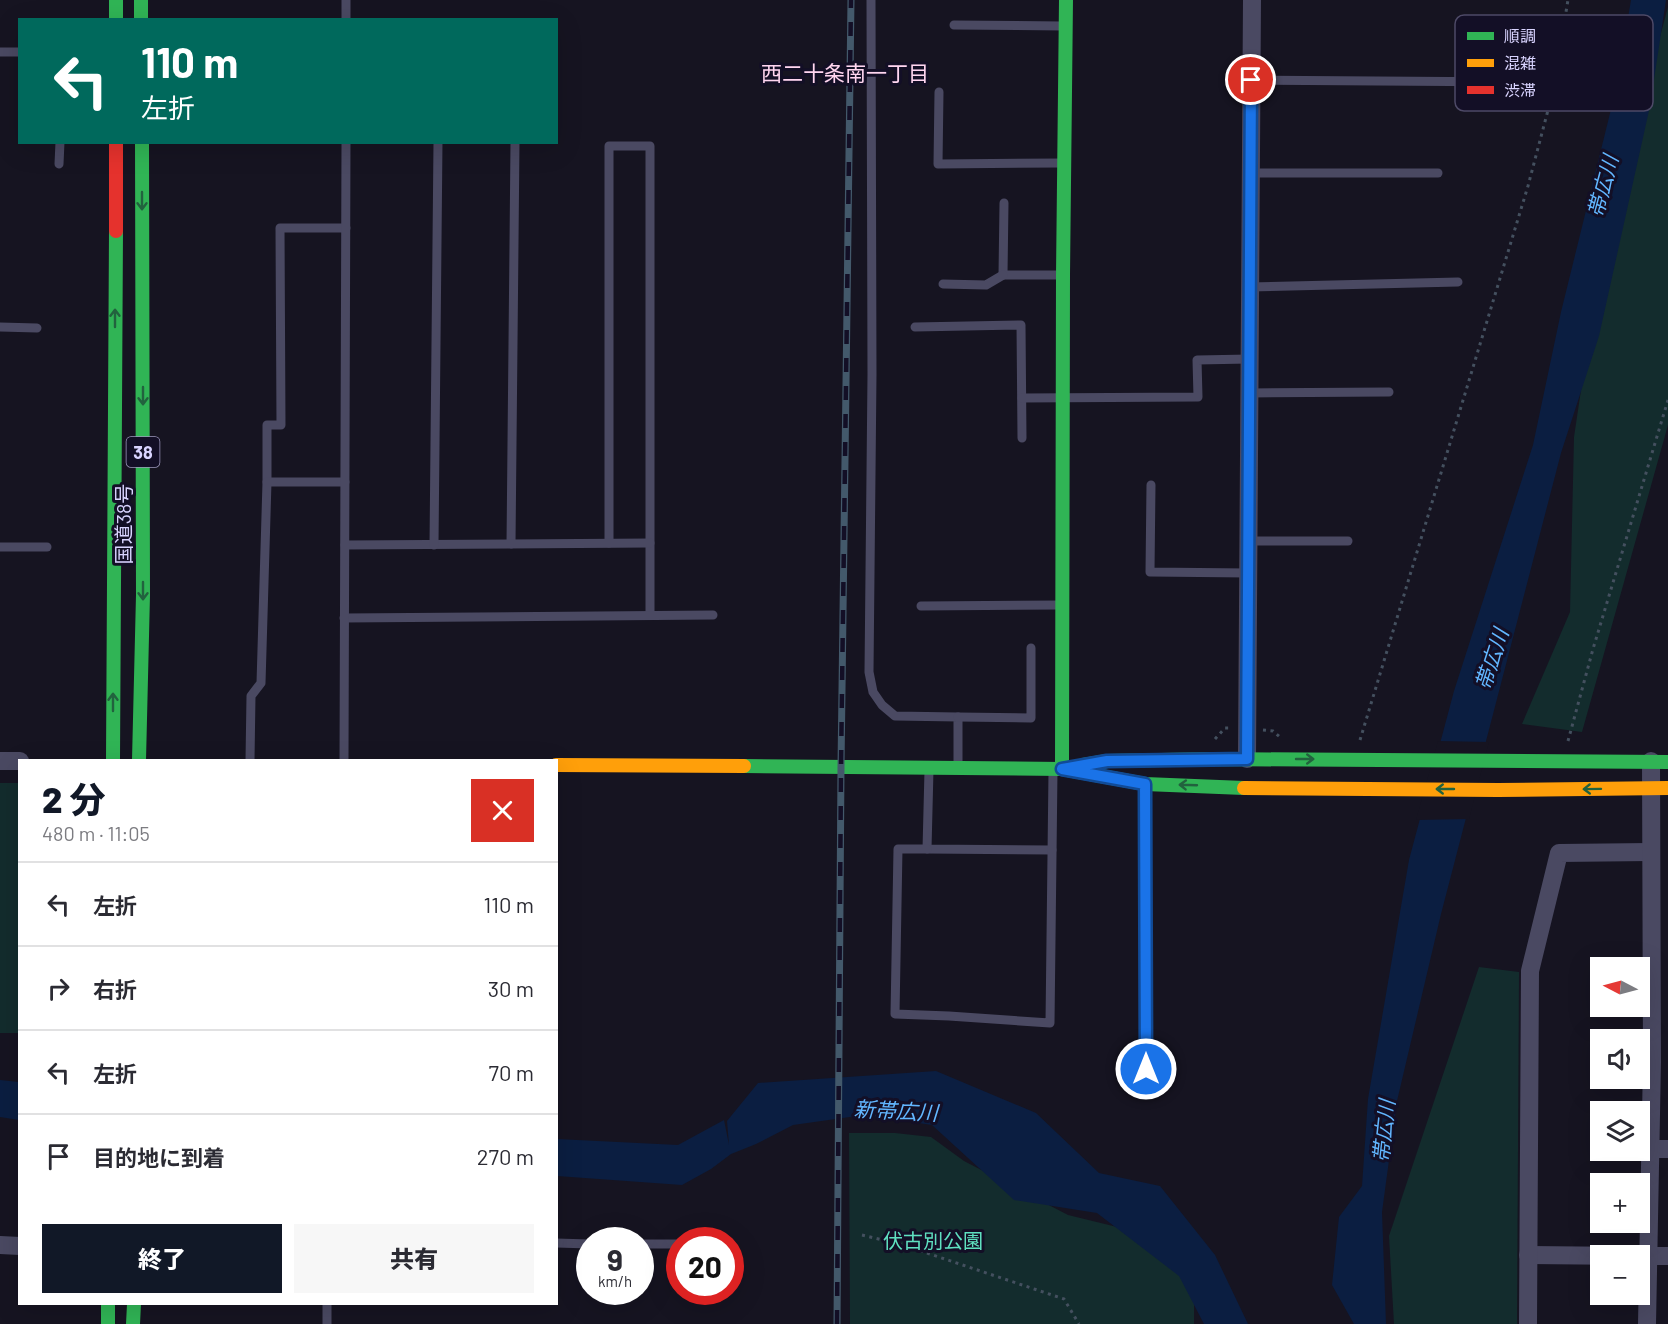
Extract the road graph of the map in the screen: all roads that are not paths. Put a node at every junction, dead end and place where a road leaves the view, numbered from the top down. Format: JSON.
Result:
{"nodes":[{"id":1,"x":116,"y":0,"type":"edge"},
{"id":2,"x":141,"y":0,"type":"edge"},
{"id":3,"x":346,"y":0,"type":"edge"},
{"id":4,"x":871,"y":0,"type":"edge"},
{"id":5,"x":1066,"y":0,"type":"edge"},
{"id":6,"x":1252,"y":0,"type":"edge"},
{"id":7,"x":116,"y":18,"type":"edge"},
{"id":8,"x":141,"y":18,"type":"edge"},
{"id":9,"x":346,"y":18,"type":"edge"},
{"id":10,"x":954,"y":25,"type":"dead end"},
{"id":11,"x":1065,"y":26,"type":"junction"},
{"id":12,"x":0,"y":52,"type":"edge"},
{"id":13,"x":18,"y":52,"type":"edge"},
{"id":14,"x":1251,"y":80,"type":"junction"},
{"id":15,"x":1455,"y":82,"type":"edge"},
{"id":16,"x":939,"y":92,"type":"dead end"},
{"id":17,"x":60,"y":144,"type":"edge"},
{"id":18,"x":116,"y":144,"type":"edge"},
{"id":19,"x":142,"y":144,"type":"edge"},
{"id":20,"x":346,"y":144,"type":"edge"},
{"id":21,"x":438,"y":144,"type":"edge"},
{"id":22,"x":515,"y":144,"type":"edge"},
{"id":23,"x":1064,"y":163,"type":"junction"},
{"id":24,"x":59,"y":164,"type":"dead end"},
{"id":25,"x":1251,"y":172,"type":"junction"},
{"id":26,"x":1438,"y":173,"type":"dead end"},
{"id":27,"x":1004,"y":202,"type":"dead end"},
{"id":28,"x":346,"y":228,"type":"junction"},
{"id":29,"x":1004,"y":275,"type":"junction"},
{"id":30,"x":1063,"y":275,"type":"junction"},
{"id":31,"x":1458,"y":282,"type":"dead end"},
{"id":32,"x":943,"y":284,"type":"dead end"},
{"id":33,"x":1250,"y":287,"type":"junction"},
{"id":34,"x":0,"y":327,"type":"edge"},
{"id":35,"x":915,"y":327,"type":"dead end"},
{"id":36,"x":37,"y":328,"type":"dead end"},
{"id":37,"x":1249,"y":360,"type":"junction"},
{"id":38,"x":1249,"y":393,"type":"junction"},
{"id":39,"x":1389,"y":393,"type":"dead end"},
{"id":40,"x":1022,"y":398,"type":"junction"},
{"id":41,"x":1062,"y":398,"type":"junction"},
{"id":42,"x":1022,"y":438,"type":"dead end"},
{"id":43,"x":267,"y":482,"type":"junction"},
{"id":44,"x":345,"y":482,"type":"junction"},
{"id":45,"x":1151,"y":485,"type":"dead end"},
{"id":46,"x":1248,"y":541,"type":"junction"},
{"id":47,"x":1348,"y":541,"type":"dead end"},
{"id":48,"x":609,"y":543,"type":"junction"},
{"id":49,"x":650,"y":543,"type":"junction"},
{"id":50,"x":511,"y":544,"type":"junction"},
{"id":51,"x":345,"y":545,"type":"junction"},
{"id":52,"x":434,"y":545,"type":"junction"},
{"id":53,"x":0,"y":547,"type":"edge"},
{"id":54,"x":47,"y":547,"type":"dead end"},
{"id":55,"x":1248,"y":573,"type":"junction"},
{"id":56,"x":1062,"y":605,"type":"junction"},
{"id":57,"x":921,"y":606,"type":"dead end"},
{"id":58,"x":650,"y":615,"type":"junction"},
{"id":59,"x":713,"y":615,"type":"dead end"},
{"id":60,"x":344,"y":618,"type":"junction"},
{"id":61,"x":1031,"y":648,"type":"dead end"},
{"id":62,"x":958,"y":717,"type":"junction"},
{"id":63,"x":113,"y":759,"type":"edge"},
{"id":64,"x":139,"y":759,"type":"edge"},
{"id":65,"x":250,"y":759,"type":"edge"},
{"id":66,"x":344,"y":759,"type":"edge"},
{"id":67,"x":0,"y":761,"type":"edge"},
{"id":68,"x":18,"y":761,"type":"edge"},
{"id":69,"x":1660,"y":762,"type":"edge"},
{"id":70,"x":558,"y":765,"type":"edge"},
{"id":71,"x":929,"y":768,"type":"junction"},
{"id":72,"x":958,"y":768,"type":"junction"},
{"id":73,"x":1058,"y":769,"type":"junction"},
{"id":74,"x":1247,"y":773,"type":"junction"},
{"id":75,"x":1145,"y":784,"type":"junction"},
{"id":76,"x":1659,"y":788,"type":"edge"},
{"id":77,"x":927,"y":849,"type":"junction"},
{"id":78,"x":1052,"y":850,"type":"junction"},
{"id":79,"x":1650,"y":852,"type":"junction"},
{"id":80,"x":1659,"y":884,"type":"edge"},
{"id":81,"x":1660,"y":972,"type":"edge"},
{"id":82,"x":1660,"y":1062,"type":"edge"},
{"id":83,"x":1146,"y":1069,"type":"dead end"},
{"id":84,"x":1650,"y":1141,"type":"edge"},
{"id":85,"x":1650,"y":1149,"type":"edge"},
{"id":86,"x":1668,"y":1149,"type":"edge"},
{"id":87,"x":1648,"y":1161,"type":"edge"},
{"id":88,"x":558,"y":1243,"type":"edge"},
{"id":89,"x":576,"y":1244,"type":"edge"},
{"id":90,"x":0,"y":1245,"type":"edge"},
{"id":91,"x":1641,"y":1245,"type":"edge"},
{"id":92,"x":18,"y":1246,"type":"edge"},
{"id":93,"x":1528,"y":1255,"type":"junction"},
{"id":94,"x":1590,"y":1256,"type":"edge"},
{"id":95,"x":1650,"y":1256,"type":"edge"},
{"id":96,"x":1668,"y":1256,"type":"edge"},
{"id":97,"x":108,"y":1305,"type":"edge"},
{"id":98,"x":134,"y":1305,"type":"edge"},
{"id":99,"x":327,"y":1305,"type":"edge"},
{"id":100,"x":1645,"y":1305,"type":"edge"},
{"id":101,"x":108,"y":1324,"type":"edge"},
{"id":102,"x":133,"y":1324,"type":"edge"},
{"id":103,"x":327,"y":1324,"type":"edge"},
{"id":104,"x":1528,"y":1324,"type":"edge"},
{"id":105,"x":1647,"y":1324,"type":"edge"}],
"edges":[{"from":1,"to":7,"type":"main road"},
{"from":2,"to":8,"type":"main road"},
{"from":3,"to":9,"type":"lane"},
{"from":4,"to":62,"type":"lane"},
{"from":5,"to":11,"type":"main road"},
{"from":6,"to":14,"type":"street"},
{"from":10,"to":11,"type":"lane"},
{"from":11,"to":23,"type":"main road"},
{"from":12,"to":13,"type":"lane"},
{"from":14,"to":15,"type":"lane"},
{"from":14,"to":25,"type":"street"},
{"from":16,"to":23,"type":"lane"},
{"from":17,"to":24,"type":"lane"},
{"from":63,"to":18,"type":"main road","name":"国道38号","number":"38","one_way":true},
{"from":19,"to":64,"type":"main road","name":"国道38号","number":"38","one_way":true},
{"from":20,"to":28,"type":"lane"},
{"from":21,"to":52,"type":"lane"},
{"from":22,"to":50,"type":"lane"},
{"from":23,"to":30,"type":"main road"},
{"from":25,"to":26,"type":"lane"},
{"from":25,"to":33,"type":"street"},
{"from":27,"to":29,"type":"lane"},
{"from":28,"to":43,"type":"lane"},
{"from":28,"to":44,"type":"lane"},
{"from":29,"to":30,"type":"lane"},
{"from":29,"to":32,"type":"lane"},
{"from":30,"to":41,"type":"main road"},
{"from":31,"to":33,"type":"lane"},
{"from":33,"to":37,"type":"street"},
{"from":34,"to":36,"type":"lane"},
{"from":35,"to":40,"type":"lane"},
{"from":37,"to":38,"type":"street"},
{"from":37,"to":41,"type":"lane"},
{"from":38,"to":39,"type":"lane"},
{"from":38,"to":46,"type":"street"},
{"from":40,"to":41,"type":"lane"},
{"from":40,"to":42,"type":"lane"},
{"from":41,"to":56,"type":"main road"},
{"from":43,"to":44,"type":"lane"},
{"from":43,"to":65,"type":"lane"},
{"from":44,"to":51,"type":"lane"},
{"from":45,"to":55,"type":"lane"},
{"from":46,"to":47,"type":"lane"},
{"from":46,"to":55,"type":"street"},
{"from":48,"to":49,"type":"lane"},
{"from":48,"to":49,"type":"lane"},
{"from":48,"to":50,"type":"lane"},
{"from":49,"to":58,"type":"lane"},
{"from":50,"to":52,"type":"lane"},
{"from":51,"to":52,"type":"lane"},
{"from":51,"to":60,"type":"lane"},
{"from":53,"to":54,"type":"lane"},
{"from":55,"to":74,"type":"street"},
{"from":56,"to":57,"type":"lane"},
{"from":56,"to":73,"type":"main road"},
{"from":58,"to":59,"type":"lane"},
{"from":58,"to":60,"type":"lane"},
{"from":60,"to":66,"type":"lane"},
{"from":61,"to":62,"type":"lane"},
{"from":62,"to":72,"type":"lane"},
{"from":67,"to":68,"type":"street"},
{"from":74,"to":69,"type":"main road","one_way":true},
{"from":69,"to":76,"type":"street"},
{"from":70,"to":71,"type":"main road"},
{"from":71,"to":72,"type":"main road"},
{"from":71,"to":77,"type":"lane"},
{"from":72,"to":73,"type":"main road"},
{"from":73,"to":74,"type":"main road"},
{"from":73,"to":75,"type":"main road"},
{"from":73,"to":78,"type":"lane"},
{"from":74,"to":75,"type":"main road","one_way":true},
{"from":76,"to":74,"type":"main road","one_way":true},
{"from":75,"to":83,"type":"lane"},
{"from":76,"to":79,"type":"street"},
{"from":77,"to":78,"type":"lane"},
{"from":77,"to":78,"type":"lane"},
{"from":79,"to":80,"type":"street"},
{"from":79,"to":93,"type":"street"},
{"from":80,"to":81,"type":"street"},
{"from":81,"to":82,"type":"street"},
{"from":82,"to":84,"type":"street"},
{"from":85,"to":86,"type":"street"},
{"from":87,"to":91,"type":"street"},
{"from":88,"to":89,"type":"lane"},
{"from":90,"to":92,"type":"street"},
{"from":93,"to":94,"type":"street"},
{"from":93,"to":104,"type":"street"},
{"from":95,"to":96,"type":"street"},
{"from":97,"to":101,"type":"main road"},
{"from":98,"to":102,"type":"main road"},
{"from":99,"to":103,"type":"lane"},
{"from":100,"to":105,"type":"street"}]}
